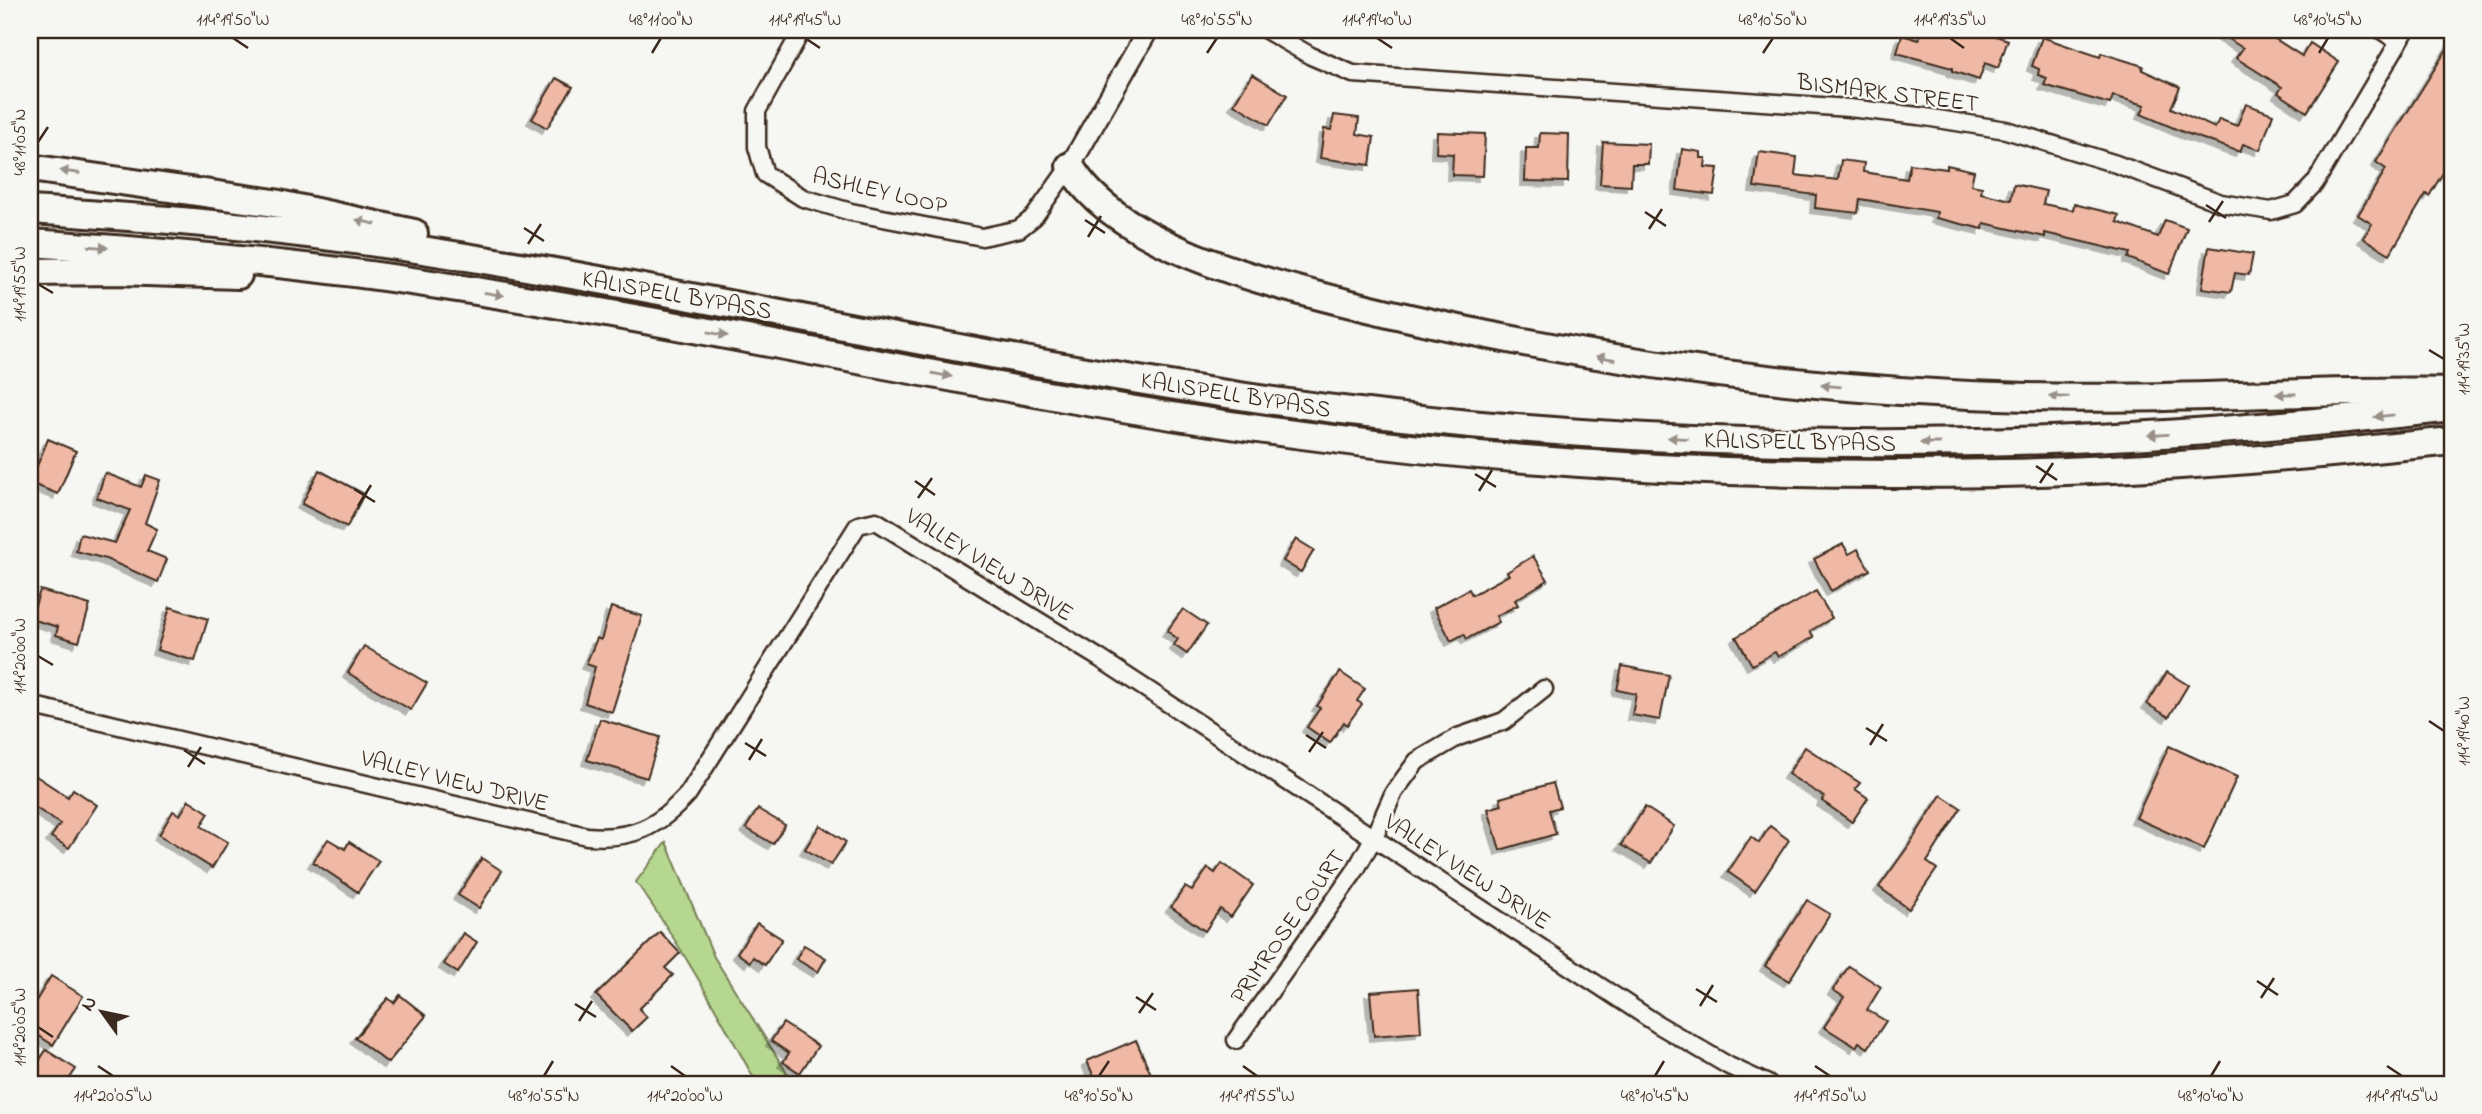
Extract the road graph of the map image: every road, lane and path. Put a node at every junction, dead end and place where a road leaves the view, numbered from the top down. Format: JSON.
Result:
{"nodes":[{"id":1,"x":802,"y":30,"type":"edge"},
{"id":2,"x":1148,"y":30,"type":"edge"},
{"id":3,"x":1266,"y":30,"type":"edge"},
{"id":4,"x":2381,"y":30,"type":"edge"},
{"id":5,"x":2403,"y":36,"type":"edge"},
{"id":6,"x":1070,"y":166,"type":"junction"},
{"id":7,"x":30,"y":167,"type":"edge"},
{"id":8,"x":30,"y":210,"type":"edge"},
{"id":9,"x":30,"y":243,"type":"edge"},
{"id":10,"x":30,"y":272,"type":"edge"},
{"id":11,"x":575,"y":275,"type":"junction"},
{"id":12,"x":445,"y":286,"type":"junction"},
{"id":13,"x":2452,"y":392,"type":"edge"},
{"id":14,"x":2452,"y":408,"type":"edge"},
{"id":15,"x":2452,"y":441,"type":"edge"},
{"id":16,"x":1544,"y":689,"type":"dead end"},
{"id":17,"x":30,"y":705,"type":"edge"},
{"id":18,"x":1374,"y":838,"type":"junction"},
{"id":19,"x":1236,"y":1040,"type":"dead end"},
{"id":20,"x":1768,"y":1084,"type":"edge"}],
"edges":[{"from":1,"to":6,"type":"street","name":"ASHLEY LOOP"},
{"from":2,"to":6,"type":"street"},
{"from":3,"to":5,"type":"street","name":"BISMARK STREET"},
{"from":4,"to":5,"type":"street"},
{"from":13,"to":6,"type":"highway","one_way":true},
{"from":11,"to":7,"type":"highway","one_way":true},
{"from":8,"to":11,"type":"highway","name":"KALISPELL BYPASS"},
{"from":9,"to":12,"type":"highway","name":"KALISPELL BYPASS","one_way":true},
{"from":10,"to":12,"type":"highway"},
{"from":14,"to":11,"type":"highway","name":"KALISPELL BYPASS","one_way":true},
{"from":12,"to":15,"type":"highway","name":"KALISPELL BYPASS","one_way":true},
{"from":16,"to":18,"type":"street","name":"PRIMROSE COURT"},
{"from":17,"to":18,"type":"street","name":"VALLEY VIEW DRIVE"},
{"from":18,"to":19,"type":"street","name":"PRIMROSE COURT"},
{"from":18,"to":20,"type":"street","name":"VALLEY VIEW DRIVE"}]}
